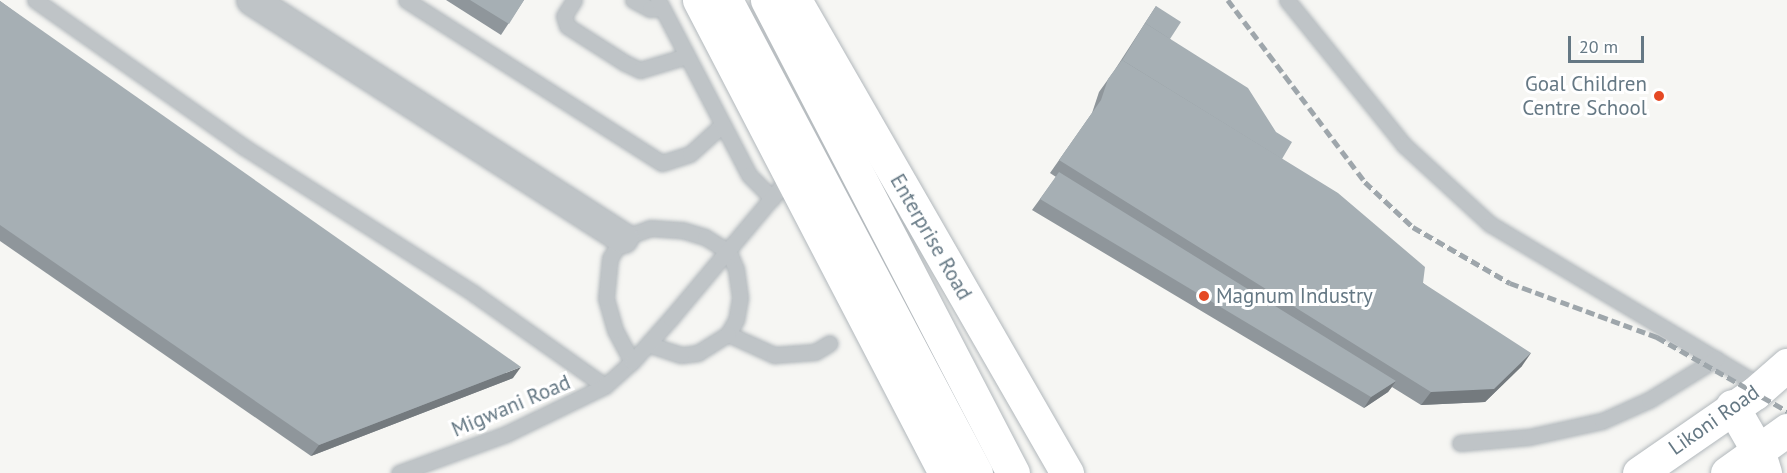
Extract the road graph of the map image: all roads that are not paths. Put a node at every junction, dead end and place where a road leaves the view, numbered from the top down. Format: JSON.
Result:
{"nodes":[{"id":1,"x":34,"y":0,"type":"edge"},
{"id":2,"x":252,"y":0,"type":"edge"},
{"id":3,"x":405,"y":0,"type":"edge"},
{"id":4,"x":574,"y":0,"type":"edge"},
{"id":5,"x":633,"y":0,"type":"edge"},
{"id":6,"x":699,"y":0,"type":"edge"},
{"id":7,"x":726,"y":0,"type":"edge"},
{"id":8,"x":768,"y":0,"type":"edge"},
{"id":9,"x":795,"y":0,"type":"edge"},
{"id":10,"x":1287,"y":0,"type":"edge"},
{"id":11,"x":660,"y":4,"type":"edge"},
{"id":12,"x":687,"y":56,"type":"junction"},
{"id":13,"x":723,"y":125,"type":"junction"},
{"id":14,"x":781,"y":187,"type":"junction"},
{"id":15,"x":623,"y":238,"type":"junction"},
{"id":16,"x":729,"y":252,"type":"junction"},
{"id":17,"x":728,"y":334,"type":"junction"},
{"id":18,"x":830,"y":343,"type":"dead end"},
{"id":19,"x":648,"y":344,"type":"junction"},
{"id":20,"x":1716,"y":359,"type":"junction"},
{"id":21,"x":632,"y":363,"type":"junction"},
{"id":22,"x":1787,"y":366,"type":"edge"},
{"id":23,"x":605,"y":386,"type":"junction"},
{"id":24,"x":1762,"y":387,"type":"junction"},
{"id":25,"x":1732,"y":406,"type":"junction"},
{"id":26,"x":1033,"y":416,"type":"junction"},
{"id":27,"x":1787,"y":430,"type":"edge"},
{"id":28,"x":1460,"y":443,"type":"dead end"},
{"id":29,"x":1762,"y":463,"type":"edge"},
{"id":30,"x":1655,"y":470,"type":"edge"},
{"id":31,"x":399,"y":473,"type":"edge"},
{"id":32,"x":945,"y":473,"type":"edge"},
{"id":33,"x":976,"y":473,"type":"edge"},
{"id":34,"x":1013,"y":473,"type":"edge"},
{"id":35,"x":1068,"y":473,"type":"edge"},
{"id":36,"x":1091,"y":473,"type":"edge"},
{"id":37,"x":1727,"y":473,"type":"edge"}],
"edges":[{"from":1,"to":23,"type":"lane"},
{"from":2,"to":15,"type":"street"},
{"from":3,"to":13,"type":"lane"},
{"from":4,"to":12,"type":"lane"},
{"from":5,"to":11,"type":"lane"},
{"from":6,"to":14,"type":"main road"},
{"from":7,"to":33,"type":"main road"},
{"from":8,"to":34,"type":"main road"},
{"from":9,"to":26,"type":"main road","name":"Enterprise Road"},
{"from":10,"to":20,"type":"lane"},
{"from":11,"to":12,"type":"lane"},
{"from":12,"to":13,"type":"lane"},
{"from":13,"to":14,"type":"lane"},
{"from":14,"to":16,"type":"lane","name":"Migwani Road"},
{"from":14,"to":32,"type":"main road"},
{"from":15,"to":16,"type":"lane"},
{"from":15,"to":21,"type":"lane"},
{"from":16,"to":17,"type":"lane"},
{"from":16,"to":19,"type":"lane","name":"Migwani Road"},
{"from":17,"to":18,"type":"lane"},
{"from":17,"to":19,"type":"lane"},
{"from":19,"to":21,"type":"lane","name":"Migwani Road"},
{"from":20,"to":24,"type":"lane"},
{"from":20,"to":28,"type":"lane"},
{"from":21,"to":23,"type":"lane","name":"Migwani Road"},
{"from":22,"to":24,"type":"main road","name":"Likoni Road"},
{"from":23,"to":31,"type":"lane","name":"Migwani Road"},
{"from":24,"to":25,"type":"main road","name":"Likoni Road"},
{"from":25,"to":29,"type":"main road"},
{"from":25,"to":30,"type":"main road","name":"Likoni Road"},
{"from":26,"to":35,"type":"main road","name":"Enterprise Road"},
{"from":26,"to":36,"type":"main road"},
{"from":27,"to":29,"type":"main road"},
{"from":29,"to":37,"type":"main road"}]}
